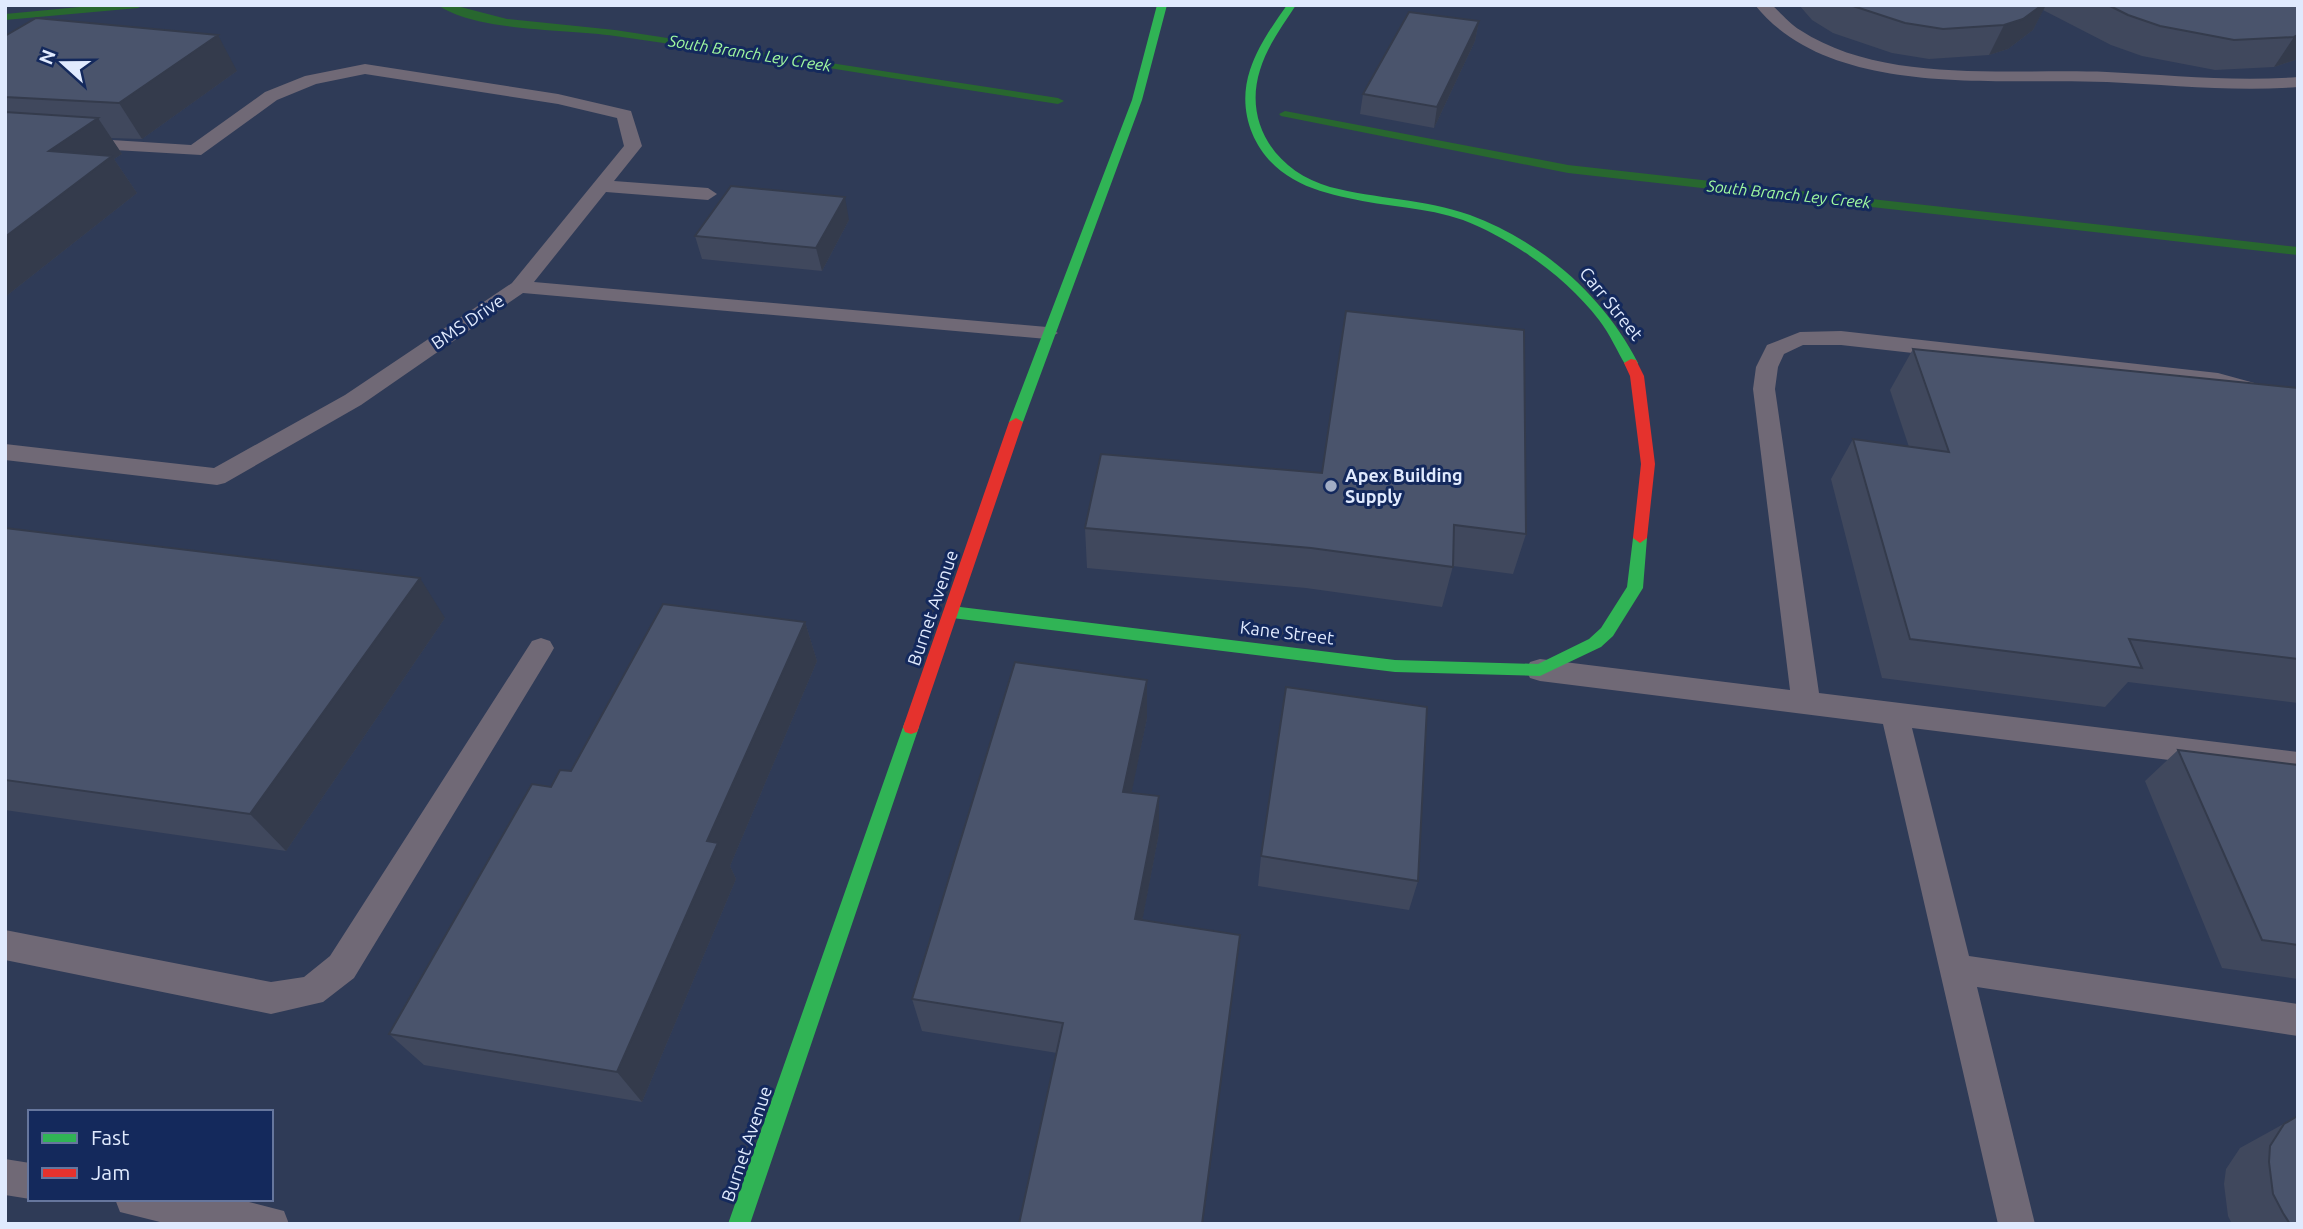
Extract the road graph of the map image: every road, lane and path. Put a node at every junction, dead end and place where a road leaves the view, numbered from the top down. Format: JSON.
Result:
{"nodes":[{"id":1,"x":1162,"y":5,"type":"edge"},
{"id":2,"x":1292,"y":5,"type":"edge"},
{"id":3,"x":1763,"y":5,"type":"edge"},
{"id":4,"x":2298,"y":82,"type":"edge"},
{"id":5,"x":60,"y":142,"type":"edge"},
{"id":6,"x":600,"y":186,"type":"junction"},
{"id":7,"x":708,"y":194,"type":"dead end"},
{"id":8,"x":519,"y":286,"type":"junction"},
{"id":9,"x":1047,"y":333,"type":"junction"},
{"id":10,"x":2298,"y":414,"type":"edge"},
{"id":11,"x":5,"y":452,"type":"edge"},
{"id":12,"x":953,"y":612,"type":"junction"},
{"id":13,"x":1607,"y":632,"type":"joint"},
{"id":14,"x":541,"y":648,"type":"dead end"},
{"id":15,"x":1540,"y":670,"type":"junction"},
{"id":16,"x":1806,"y":703,"type":"junction"},
{"id":17,"x":1895,"y":714,"type":"junction"},
{"id":18,"x":2298,"y":764,"type":"edge"},
{"id":19,"x":5,"y":945,"type":"edge"},
{"id":20,"x":1956,"y":969,"type":"junction"},
{"id":21,"x":2298,"y":1020,"type":"edge"},
{"id":22,"x":5,"y":1177,"type":"edge"},
{"id":23,"x":28,"y":1181,"type":"edge"},
{"id":24,"x":143,"y":1201,"type":"edge"},
{"id":25,"x":271,"y":1224,"type":"edge"},
{"id":26,"x":739,"y":1224,"type":"edge"},
{"id":27,"x":2017,"y":1224,"type":"edge"}],
"edges":[{"from":1,"to":9,"type":"street","name":"Burnet Avenue"},
{"from":2,"to":13,"type":"street","name":"Carr Street"},
{"from":3,"to":4,"type":"lane"},
{"from":5,"to":6,"type":"lane"},
{"from":6,"to":7,"type":"lane"},
{"from":6,"to":8,"type":"lane"},
{"from":8,"to":9,"type":"lane","name":"BMS Drive"},
{"from":8,"to":11,"type":"lane","name":"BMS Drive"},
{"from":9,"to":12,"type":"street","name":"Burnet Avenue"},
{"from":10,"to":16,"type":"lane"},
{"from":12,"to":15,"type":"street","name":"Kane Street"},
{"from":12,"to":26,"type":"street","name":"Burnet Avenue"},
{"from":13,"to":15,"type":"street","name":"Kane Street"},
{"from":14,"to":19,"type":"lane"},
{"from":15,"to":16,"type":"lane"},
{"from":16,"to":17,"type":"lane"},
{"from":17,"to":18,"type":"lane"},
{"from":17,"to":20,"type":"lane"},
{"from":20,"to":21,"type":"lane"},
{"from":20,"to":27,"type":"lane"},
{"from":22,"to":23,"type":"lane"},
{"from":24,"to":25,"type":"lane"}]}
